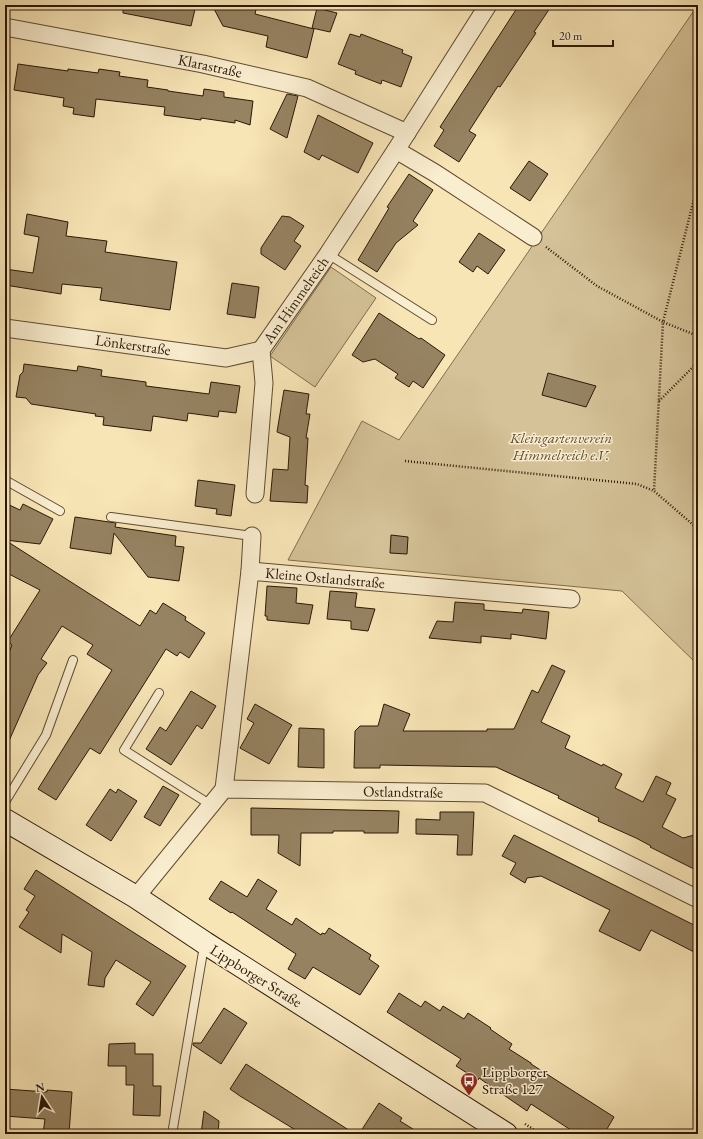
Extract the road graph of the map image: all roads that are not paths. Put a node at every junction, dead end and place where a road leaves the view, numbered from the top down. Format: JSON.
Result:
{"nodes":[{"id":1,"x":488,"y":5,"type":"edge"},
{"id":2,"x":5,"y":27,"type":"edge"},
{"id":3,"x":407,"y":132,"type":"junction"},
{"id":4,"x":396,"y":150,"type":"junction"},
{"id":5,"x":533,"y":237,"type":"road end"},
{"id":6,"x":328,"y":254,"type":"junction"},
{"id":7,"x":432,"y":320,"type":"dead end"},
{"id":8,"x":5,"y":328,"type":"edge"},
{"id":9,"x":261,"y":350,"type":"junction"},
{"id":10,"x":5,"y":480,"type":"edge"},
{"id":11,"x":255,"y":494,"type":"dead end"},
{"id":12,"x":60,"y":511,"type":"dead end"},
{"id":13,"x":111,"y":518,"type":"dead end"},
{"id":14,"x":252,"y":536,"type":"joint"},
{"id":15,"x":250,"y":571,"type":"junction"},
{"id":16,"x":571,"y":599,"type":"dead end"},
{"id":17,"x":73,"y":660,"type":"dead end"},
{"id":18,"x":159,"y":693,"type":"dead end"},
{"id":19,"x":224,"y":789,"type":"junction"},
{"id":20,"x":5,"y":802,"type":"edge"},
{"id":21,"x":210,"y":805,"type":"junction"},
{"id":22,"x":5,"y":820,"type":"edge"},
{"id":23,"x":136,"y":897,"type":"junction"},
{"id":24,"x":698,"y":899,"type":"edge"},
{"id":25,"x":205,"y":943,"type":"junction"},
{"id":26,"x":172,"y":1134,"type":"edge"},
{"id":27,"x":506,"y":1134,"type":"edge"}],
"edges":[{"from":1,"to":3,"type":"street","name":"Am Himmelreich"},
{"from":2,"to":3,"type":"street","name":"Klarastraße"},
{"from":3,"to":4,"type":"street","name":"Am Himmelreich"},
{"from":4,"to":5,"type":"street"},
{"from":4,"to":6,"type":"street","name":"Am Himmelreich"},
{"from":6,"to":7,"type":"lane"},
{"from":6,"to":9,"type":"street","name":"Am Himmelreich"},
{"from":8,"to":9,"type":"street","name":"Lönkerstraße"},
{"from":9,"to":11,"type":"street","name":"Am Himmelreich"},
{"from":10,"to":12,"type":"lane"},
{"from":13,"to":14,"type":"lane"},
{"from":14,"to":15,"type":"street"},
{"from":15,"to":16,"type":"street","name":"Kleine Ostlandstraße"},
{"from":15,"to":19,"type":"street","name":"Kleine Ostlandstraße"},
{"from":17,"to":20,"type":"lane"},
{"from":18,"to":21,"type":"lane"},
{"from":19,"to":21,"type":"street"},
{"from":19,"to":24,"type":"street","name":"Ostlandstraße"},
{"from":21,"to":23,"type":"street"},
{"from":22,"to":23,"type":"main road","name":"Lippborger Straße"},
{"from":23,"to":25,"type":"main road","name":"Lippborger Straße"},
{"from":25,"to":26,"type":"lane"},
{"from":25,"to":27,"type":"main road","name":"Lippborger Straße"}]}
